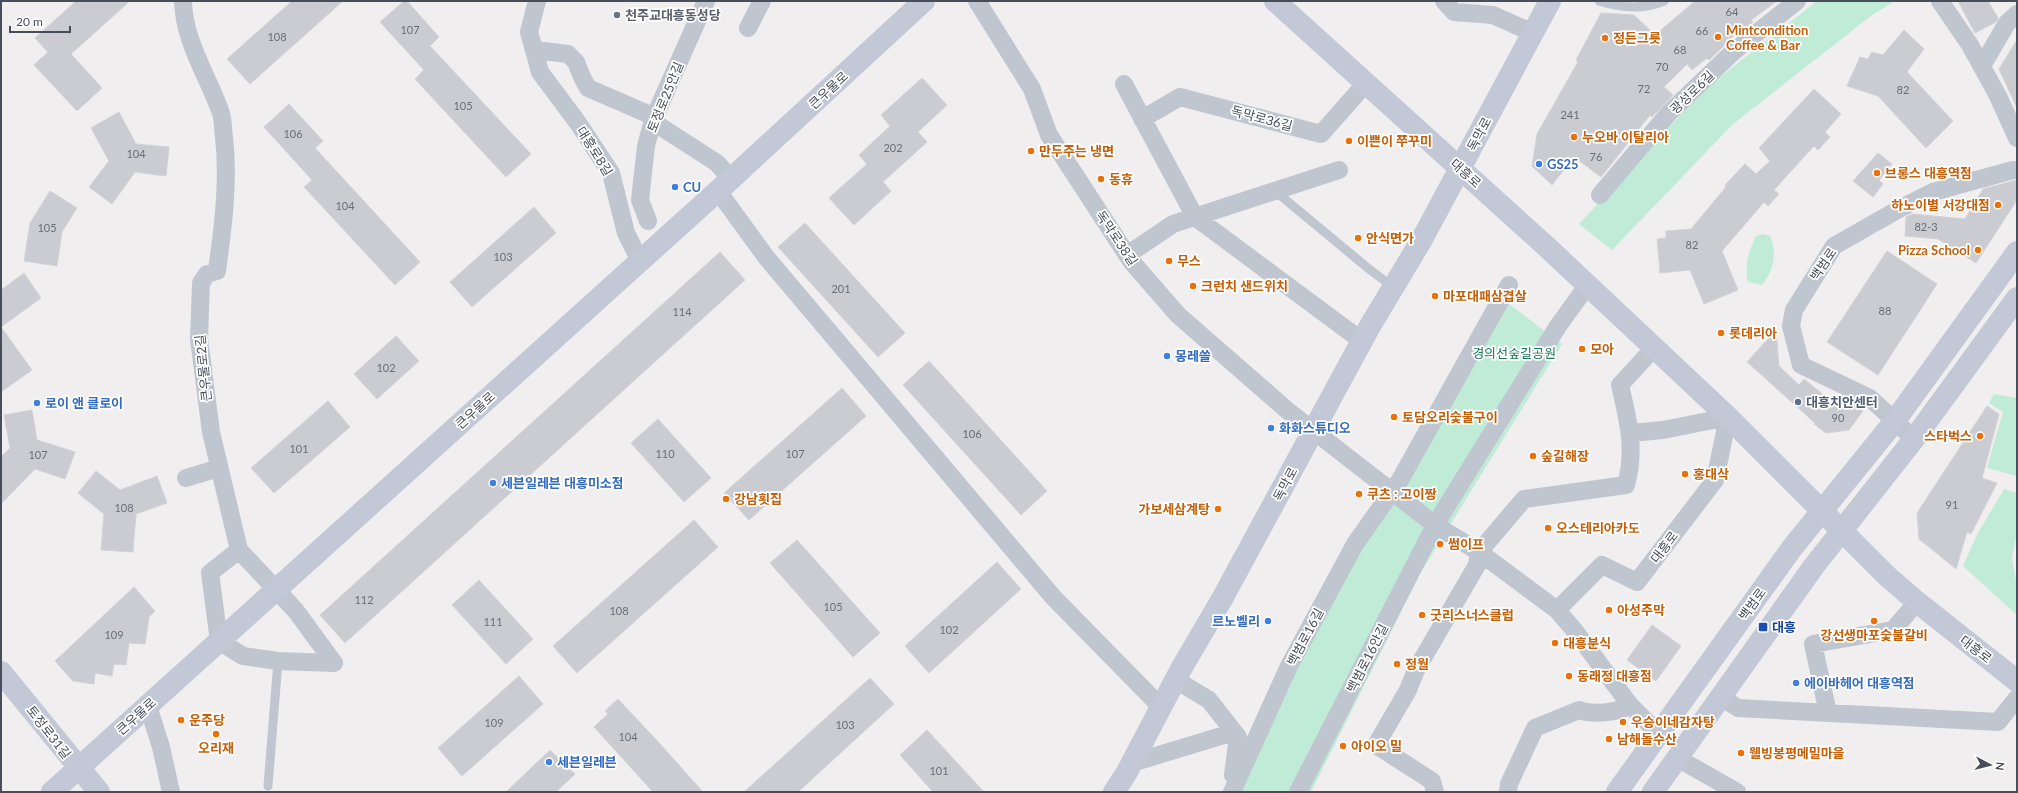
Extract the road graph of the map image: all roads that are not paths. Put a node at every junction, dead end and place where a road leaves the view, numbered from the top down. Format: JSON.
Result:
{"nodes":[{"id":1,"x":183,"y":1,"type":"edge"},
{"id":2,"x":537,"y":1,"type":"edge"},
{"id":3,"x":706,"y":1,"type":"edge"},
{"id":4,"x":762,"y":1,"type":"edge"},
{"id":5,"x":924,"y":1,"type":"edge"},
{"id":6,"x":977,"y":1,"type":"edge"},
{"id":7,"x":1275,"y":1,"type":"edge"},
{"id":8,"x":1444,"y":1,"type":"edge"},
{"id":9,"x":1550,"y":1,"type":"edge"},
{"id":10,"x":1600,"y":1,"type":"edge"},
{"id":11,"x":1664,"y":1,"type":"edge"},
{"id":12,"x":1797,"y":1,"type":"edge"},
{"id":13,"x":1940,"y":1,"type":"edge"},
{"id":14,"x":2017,"y":14,"type":"edge"},
{"id":15,"x":748,"y":28,"type":"dead end"},
{"id":16,"x":1533,"y":33,"type":"junction"},
{"id":17,"x":534,"y":50,"type":"junction"},
{"id":18,"x":1982,"y":66,"type":"junction"},
{"id":19,"x":1366,"y":83,"type":"junction"},
{"id":20,"x":1124,"y":84,"type":"dead end"},
{"id":21,"x":1142,"y":119,"type":"junction"},
{"id":22,"x":653,"y":120,"type":"junction"},
{"id":23,"x":2017,"y":138,"type":"edge"},
{"id":24,"x":1460,"y":168,"type":"junction"},
{"id":25,"x":1339,"y":170,"type":"dead end"},
{"id":26,"x":2017,"y":170,"type":"edge"},
{"id":27,"x":725,"y":185,"type":"junction"},
{"id":28,"x":1275,"y":191,"type":"junction"},
{"id":29,"x":1600,"y":195,"type":"dead end"},
{"id":30,"x":1195,"y":217,"type":"junction"},
{"id":31,"x":648,"y":221,"type":"dead end"},
{"id":32,"x":2017,"y":252,"type":"edge"},
{"id":33,"x":1127,"y":255,"type":"junction"},
{"id":34,"x":640,"y":261,"type":"junction"},
{"id":35,"x":1509,"y":285,"type":"dead end"},
{"id":36,"x":1587,"y":286,"type":"junction"},
{"id":37,"x":1393,"y":287,"type":"junction"},
{"id":38,"x":2017,"y":298,"type":"edge"},
{"id":39,"x":1362,"y":341,"type":"junction"},
{"id":40,"x":1654,"y":348,"type":"junction"},
{"id":41,"x":1728,"y":417,"type":"junction"},
{"id":42,"x":1894,"y":422,"type":"junction"},
{"id":43,"x":1314,"y":430,"type":"junction"},
{"id":44,"x":1631,"y":433,"type":"junction"},
{"id":45,"x":1914,"y":439,"type":"junction"},
{"id":46,"x":219,"y":468,"type":"junction"},
{"id":47,"x":186,"y":478,"type":"dead end"},
{"id":48,"x":1392,"y":491,"type":"junction"},
{"id":49,"x":1823,"y":510,"type":"junction"},
{"id":50,"x":1435,"y":525,"type":"junction"},
{"id":51,"x":1841,"y":531,"type":"junction"},
{"id":52,"x":239,"y":550,"type":"junction"},
{"id":53,"x":1479,"y":552,"type":"junction"},
{"id":54,"x":1767,"y":584,"type":"junction"},
{"id":55,"x":277,"y":589,"type":"junction"},
{"id":56,"x":1788,"y":602,"type":"junction"},
{"id":57,"x":1916,"y":602,"type":"junction"},
{"id":58,"x":1557,"y":610,"type":"junction"},
{"id":59,"x":219,"y":640,"type":"junction"},
{"id":60,"x":278,"y":661,"type":"junction"},
{"id":61,"x":3,"y":678,"type":"edge"},
{"id":62,"x":1176,"y":680,"type":"junction"},
{"id":63,"x":2017,"y":681,"type":"edge"},
{"id":64,"x":1721,"y":697,"type":"junction"},
{"id":65,"x":2017,"y":698,"type":"edge"},
{"id":66,"x":1630,"y":705,"type":"junction"},
{"id":67,"x":148,"y":706,"type":"junction"},
{"id":68,"x":1161,"y":707,"type":"junction"},
{"id":69,"x":1828,"y":713,"type":"junction"},
{"id":70,"x":1234,"y":732,"type":"junction"},
{"id":71,"x":1659,"y":734,"type":"junction"},
{"id":72,"x":1677,"y":758,"type":"junction"},
{"id":73,"x":1132,"y":763,"type":"junction"},
{"id":74,"x":78,"y":768,"type":"junction"},
{"id":75,"x":268,"y":786,"type":"dead end"},
{"id":76,"x":52,"y":792,"type":"edge"},
{"id":77,"x":99,"y":792,"type":"edge"},
{"id":78,"x":171,"y":792,"type":"edge"},
{"id":79,"x":1114,"y":792,"type":"edge"},
{"id":80,"x":1231,"y":792,"type":"edge"},
{"id":81,"x":1298,"y":792,"type":"edge"},
{"id":82,"x":1435,"y":792,"type":"edge"},
{"id":83,"x":1508,"y":792,"type":"edge"},
{"id":84,"x":1618,"y":792,"type":"edge"},
{"id":85,"x":1653,"y":792,"type":"edge"},
{"id":86,"x":1737,"y":792,"type":"edge"}],
"edges":[{"from":1,"to":46,"type":"street","name":"큰우물로2길"},
{"from":2,"to":17,"type":"street","name":"대흥로8길"},
{"from":3,"to":22,"type":"street","name":"토정로25안길"},
{"from":4,"to":15,"type":"street"},
{"from":5,"to":27,"type":"main road","name":"큰우물로"},
{"from":6,"to":33,"type":"street","name":"독막로38길"},
{"from":7,"to":19,"type":"main road","name":"대흥로"},
{"from":8,"to":16,"type":"street"},
{"from":9,"to":16,"type":"main road","name":"독막로"},
{"from":10,"to":11,"type":"lane"},
{"from":12,"to":29,"type":"street","name":"광성로6길"},
{"from":13,"to":18,"type":"street"},
{"from":14,"to":18,"type":"street"},
{"from":16,"to":24,"type":"main road","name":"독막로"},
{"from":17,"to":22,"type":"street"},
{"from":17,"to":34,"type":"street","name":"대흥로8길"},
{"from":18,"to":23,"type":"street"},
{"from":19,"to":21,"type":"street","name":"독막로36길"},
{"from":19,"to":24,"type":"main road","name":"대흥로"},
{"from":20,"to":21,"type":"street"},
{"from":21,"to":30,"type":"street"},
{"from":22,"to":27,"type":"street"},
{"from":22,"to":31,"type":"street","name":"토정로25안길"},
{"from":24,"to":36,"type":"main road","name":"대흥로"},
{"from":24,"to":37,"type":"main road","name":"독막로"},
{"from":25,"to":28,"type":"street"},
{"from":26,"to":42,"type":"street","name":"백범로"},
{"from":27,"to":34,"type":"main road","name":"큰우물로"},
{"from":27,"to":68,"type":"street"},
{"from":28,"to":30,"type":"street"},
{"from":28,"to":37,"type":"lane"},
{"from":30,"to":33,"type":"street"},
{"from":30,"to":39,"type":"street"},
{"from":32,"to":42,"type":"main road","name":"백범로"},
{"from":33,"to":43,"type":"street","name":"독막로38길"},
{"from":34,"to":55,"type":"main road","name":"큰우물로"},
{"from":35,"to":48,"type":"street"},
{"from":36,"to":40,"type":"main road","name":"대흥로"},
{"from":36,"to":50,"type":"street"},
{"from":37,"to":39,"type":"main road","name":"독막로"},
{"from":38,"to":45,"type":"main road"},
{"from":39,"to":43,"type":"main road","name":"독막로"},
{"from":40,"to":41,"type":"main road","name":"대흥로"},
{"from":40,"to":44,"type":"street"},
{"from":41,"to":44,"type":"street"},
{"from":41,"to":49,"type":"main road","name":"대흥로"},
{"from":41,"to":58,"type":"street","name":"대흥로"},
{"from":42,"to":45,"type":"street","name":"백범로"},
{"from":42,"to":49,"type":"main road","name":"백범로"},
{"from":43,"to":48,"type":"street"},
{"from":43,"to":62,"type":"main road","name":"독막로"},
{"from":44,"to":53,"type":"street"},
{"from":45,"to":51,"type":"main road"},
{"from":46,"to":47,"type":"street"},
{"from":46,"to":52,"type":"street","name":"큰우물로2길"},
{"from":48,"to":50,"type":"street"},
{"from":48,"to":80,"type":"street","name":"백범로16길"},
{"from":49,"to":51,"type":"main road","name":"대흥로"},
{"from":49,"to":54,"type":"main road","name":"백범로"},
{"from":50,"to":53,"type":"street"},
{"from":50,"to":81,"type":"street","name":"백범로16안길"},
{"from":51,"to":56,"type":"main road"},
{"from":51,"to":57,"type":"main road","name":"대흥로"},
{"from":52,"to":55,"type":"street"},
{"from":52,"to":59,"type":"street"},
{"from":53,"to":58,"type":"street"},
{"from":53,"to":82,"type":"street"},
{"from":54,"to":56,"type":"main road"},
{"from":54,"to":71,"type":"main road","name":"백범로"},
{"from":55,"to":59,"type":"main road","name":"큰우물로"},
{"from":55,"to":60,"type":"street"},
{"from":56,"to":64,"type":"main road"},
{"from":57,"to":63,"type":"main road","name":"대흥로"},
{"from":57,"to":69,"type":"street"},
{"from":58,"to":66,"type":"street"},
{"from":59,"to":60,"type":"street"},
{"from":59,"to":67,"type":"main road","name":"큰우물로"},
{"from":60,"to":75,"type":"lane"},
{"from":61,"to":74,"type":"main road","name":"토정로31길"},
{"from":62,"to":68,"type":"main road","name":"독막로"},
{"from":62,"to":70,"type":"street"},
{"from":64,"to":69,"type":"street"},
{"from":64,"to":72,"type":"main road"},
{"from":65,"to":69,"type":"street"},
{"from":66,"to":71,"type":"street"},
{"from":66,"to":83,"type":"street"},
{"from":67,"to":74,"type":"main road","name":"큰우물로"},
{"from":67,"to":78,"type":"street"},
{"from":68,"to":73,"type":"main road","name":"독막로"},
{"from":70,"to":73,"type":"street"},
{"from":70,"to":80,"type":"street"},
{"from":71,"to":84,"type":"main road","name":"백범로"},
{"from":72,"to":85,"type":"main road"},
{"from":72,"to":86,"type":"street"},
{"from":73,"to":79,"type":"main road","name":"독막로"},
{"from":74,"to":76,"type":"main road","name":"큰우물로"},
{"from":74,"to":77,"type":"main road","name":"토정로31길"}]}
